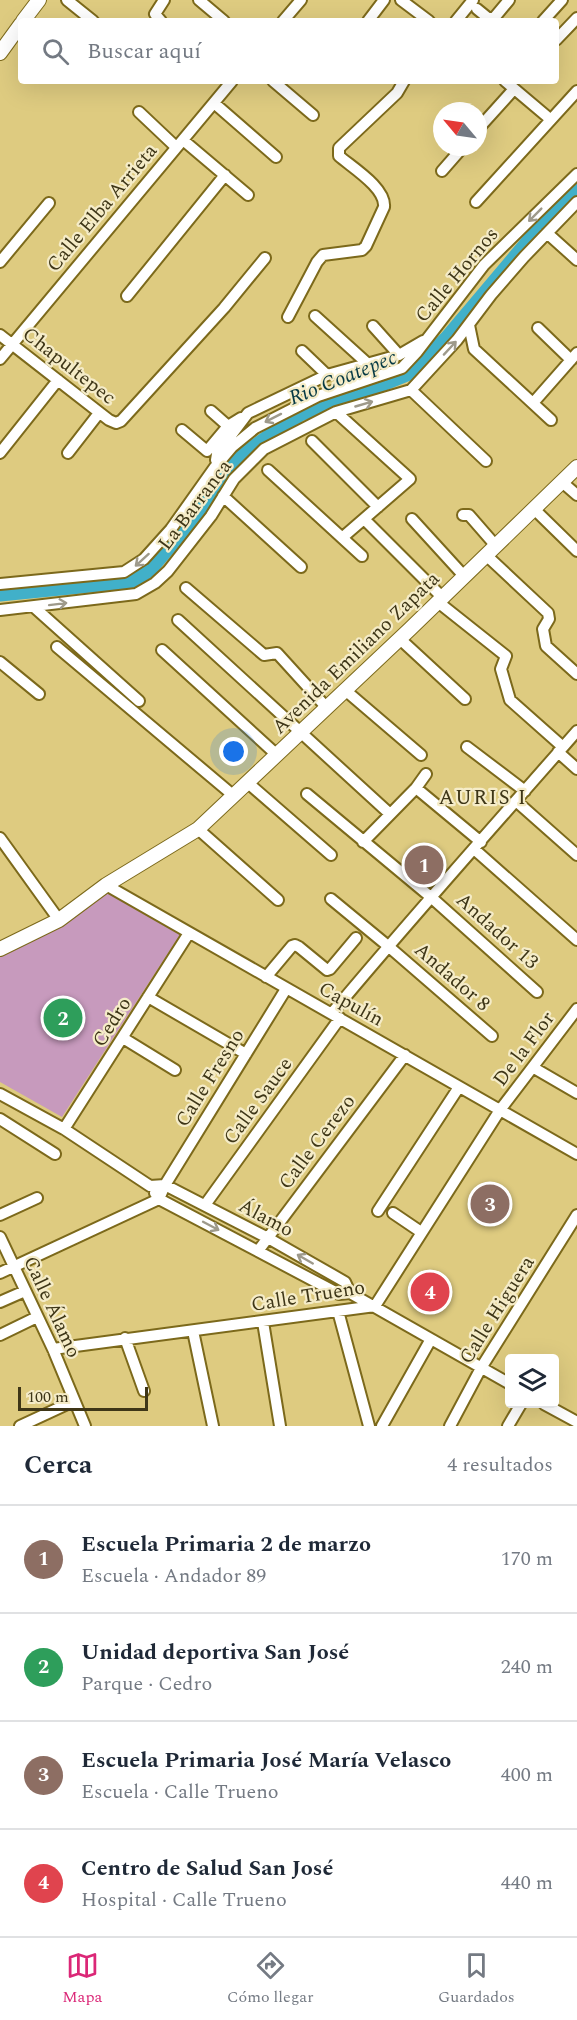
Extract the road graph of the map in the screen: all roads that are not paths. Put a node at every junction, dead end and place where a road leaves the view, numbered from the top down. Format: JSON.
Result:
{"nodes":[{"id":1,"x":39,"y":0,"type":"edge"},
{"id":2,"x":67,"y":0,"type":"edge"},
{"id":3,"x":164,"y":0,"type":"edge"},
{"id":4,"x":199,"y":0,"type":"edge"},
{"id":5,"x":301,"y":0,"type":"edge"},
{"id":6,"x":384,"y":0,"type":"edge"},
{"id":7,"x":401,"y":0,"type":"edge"},
{"id":8,"x":509,"y":0,"type":"edge"},
{"id":9,"x":562,"y":0,"type":"edge"},
{"id":10,"x":475,"y":5,"type":"edge"},
{"id":11,"x":26,"y":18,"type":"edge"},
{"id":12,"x":89,"y":18,"type":"edge"},
{"id":13,"x":157,"y":18,"type":"edge"},
{"id":14,"x":220,"y":18,"type":"edge"},
{"id":15,"x":286,"y":18,"type":"edge"},
{"id":16,"x":370,"y":18,"type":"edge"},
{"id":17,"x":425,"y":18,"type":"edge"},
{"id":18,"x":460,"y":18,"type":"edge"},
{"id":19,"x":546,"y":18,"type":"edge"},
{"id":20,"x":577,"y":18,"type":"edge"},
{"id":21,"x":18,"y":29,"type":"edge"},
{"id":22,"x":559,"y":37,"type":"edge"},
{"id":23,"x":0,"y":52,"type":"edge"},
{"id":24,"x":230,"y":84,"type":"edge"},
{"id":25,"x":277,"y":84,"type":"edge"},
{"id":26,"x":402,"y":84,"type":"edge"},
{"id":27,"x":512,"y":84,"type":"edge"},
{"id":28,"x":577,"y":92,"type":"edge"},
{"id":29,"x":214,"y":103,"type":"junction"},
{"id":30,"x":139,"y":112,"type":"dead end"},
{"id":31,"x":313,"y":115,"type":"dead end"},
{"id":32,"x":487,"y":117,"type":"edge"},
{"id":33,"x":550,"y":119,"type":"junction"},
{"id":34,"x":180,"y":143,"type":"junction"},
{"id":35,"x":455,"y":156,"type":"edge"},
{"id":36,"x":276,"y":157,"type":"dead end"},
{"id":37,"x":442,"y":171,"type":"dead end"},
{"id":38,"x":577,"y":174,"type":"edge"},
{"id":39,"x":225,"y":175,"type":"junction"},
{"id":40,"x":248,"y":195,"type":"dead end"},
{"id":41,"x":476,"y":202,"type":"dead end"},
{"id":42,"x":577,"y":202,"type":"edge"},
{"id":43,"x":49,"y":203,"type":"dead end"},
{"id":44,"x":547,"y":233,"type":"junction"},
{"id":45,"x":265,"y":258,"type":"dead end"},
{"id":46,"x":577,"y":260,"type":"edge"},
{"id":47,"x":0,"y":262,"type":"edge"},
{"id":48,"x":127,"y":296,"type":"dead end"},
{"id":49,"x":315,"y":316,"type":"dead end"},
{"id":50,"x":288,"y":317,"type":"dead end"},
{"id":51,"x":373,"y":326,"type":"dead end"},
{"id":52,"x":469,"y":326,"type":"junction"},
{"id":53,"x":538,"y":328,"type":"dead end"},
{"id":54,"x":0,"y":335,"type":"edge"},
{"id":55,"x":427,"y":338,"type":"junction"},
{"id":56,"x":12,"y":344,"type":"junction"},
{"id":57,"x":302,"y":351,"type":"dead end"},
{"id":58,"x":399,"y":355,"type":"junction"},
{"id":59,"x":574,"y":356,"type":"edge"},
{"id":60,"x":0,"y":359,"type":"edge"},
{"id":61,"x":368,"y":364,"type":"junction"},
{"id":62,"x":327,"y":375,"type":"junction"},
{"id":63,"x":58,"y":380,"type":"junction"},
{"id":64,"x":411,"y":390,"type":"junction"},
{"id":65,"x":533,"y":403,"type":"junction"},
{"id":66,"x":211,"y":411,"type":"dead end"},
{"id":67,"x":336,"y":412,"type":"junction"},
{"id":68,"x":99,"y":413,"type":"junction"},
{"id":69,"x":248,"y":413,"type":"junction"},
{"id":70,"x":551,"y":420,"type":"dead end"},
{"id":71,"x":228,"y":426,"type":"junction"},
{"id":72,"x":182,"y":430,"type":"dead end"},
{"id":73,"x":312,"y":441,"type":"dead end"},
{"id":74,"x":0,"y":453,"type":"edge"},
{"id":75,"x":68,"y":453,"type":"dead end"},
{"id":76,"x":486,"y":461,"type":"dead end"},
{"id":77,"x":215,"y":467,"type":"junction"},
{"id":78,"x":577,"y":467,"type":"edge"},
{"id":79,"x":268,"y":470,"type":"dead end"},
{"id":80,"x":562,"y":482,"type":"junction"},
{"id":81,"x":577,"y":495,"type":"edge"},
{"id":82,"x":223,"y":496,"type":"junction"},
{"id":83,"x":378,"y":507,"type":"junction"},
{"id":84,"x":534,"y":509,"type":"junction"},
{"id":85,"x":463,"y":515,"type":"dead end"},
{"id":86,"x":364,"y":519,"type":"junction"},
{"id":87,"x":412,"y":519,"type":"dead end"},
{"id":88,"x":343,"y":537,"type":"junction"},
{"id":89,"x":491,"y":551,"type":"junction"},
{"id":90,"x":577,"y":551,"type":"edge"},
{"id":91,"x":362,"y":556,"type":"dead end"},
{"id":92,"x":301,"y":567,"type":"dead end"},
{"id":93,"x":464,"y":576,"type":"junction"},
{"id":94,"x":0,"y":584,"type":"edge"},
{"id":95,"x":186,"y":588,"type":"dead end"},
{"id":96,"x":440,"y":599,"type":"junction"},
{"id":97,"x":34,"y":607,"type":"junction"},
{"id":98,"x":0,"y":610,"type":"edge"},
{"id":99,"x":178,"y":620,"type":"dead end"},
{"id":100,"x":400,"y":639,"type":"junction"},
{"id":101,"x":57,"y":647,"type":"dead end"},
{"id":102,"x":162,"y":650,"type":"dead end"},
{"id":103,"x":0,"y":662,"type":"edge"},
{"id":104,"x":577,"y":674,"type":"edge"},
{"id":105,"x":345,"y":690,"type":"junction"},
{"id":106,"x":39,"y":694,"type":"dead end"},
{"id":107,"x":465,"y":699,"type":"dead end"},
{"id":108,"x":139,"y":701,"type":"dead end"},
{"id":109,"x":327,"y":708,"type":"junction"},
{"id":110,"x":577,"y":731,"type":"edge"},
{"id":111,"x":300,"y":733,"type":"junction"},
{"id":112,"x":467,"y":747,"type":"dead end"},
{"id":113,"x":561,"y":749,"type":"junction"},
{"id":114,"x":277,"y":755,"type":"junction"},
{"id":115,"x":421,"y":755,"type":"dead end"},
{"id":116,"x":577,"y":769,"type":"edge"},
{"id":117,"x":426,"y":774,"type":"dead end"},
{"id":118,"x":248,"y":783,"type":"junction"},
{"id":119,"x":416,"y":788,"type":"junction"},
{"id":120,"x":525,"y":791,"type":"junction"},
{"id":121,"x":307,"y":794,"type":"dead end"},
{"id":122,"x":234,"y":796,"type":"junction"},
{"id":123,"x":516,"y":801,"type":"junction"},
{"id":124,"x":390,"y":813,"type":"junction"},
{"id":125,"x":198,"y":830,"type":"junction"},
{"id":126,"x":0,"y":838,"type":"edge"},
{"id":127,"x":363,"y":842,"type":"junction"},
{"id":128,"x":477,"y":846,"type":"junction"},
{"id":129,"x":331,"y":855,"type":"dead end"},
{"id":130,"x":577,"y":855,"type":"edge"},
{"id":131,"x":106,"y":885,"type":"junction"},
{"id":132,"x":432,"y":898,"type":"junction"},
{"id":133,"x":330,"y":899,"type":"dead end"},
{"id":134,"x":278,"y":900,"type":"dead end"},
{"id":135,"x":58,"y":920,"type":"junction"},
{"id":136,"x":189,"y":933,"type":"junction"},
{"id":137,"x":356,"y":938,"type":"dead end"},
{"id":138,"x":577,"y":940,"type":"edge"},
{"id":139,"x":388,"y":946,"type":"junction"},
{"id":140,"x":0,"y":950,"type":"edge"},
{"id":141,"x":266,"y":977,"type":"junction"},
{"id":142,"x":286,"y":989,"type":"junction"},
{"id":143,"x":537,"y":992,"type":"dead end"},
{"id":144,"x":148,"y":997,"type":"junction"},
{"id":145,"x":577,"y":1009,"type":"edge"},
{"id":146,"x":336,"y":1015,"type":"junction"},
{"id":147,"x":492,"y":1036,"type":"dead end"},
{"id":148,"x":123,"y":1038,"type":"junction"},
{"id":149,"x":246,"y":1054,"type":"junction"},
{"id":150,"x":405,"y":1055,"type":"junction"},
{"id":151,"x":534,"y":1068,"type":"junction"},
{"id":152,"x":175,"y":1070,"type":"dead end"},
{"id":153,"x":459,"y":1087,"type":"junction"},
{"id":154,"x":577,"y":1093,"type":"edge"},
{"id":155,"x":0,"y":1094,"type":"edge"},
{"id":156,"x":19,"y":1106,"type":"junction"},
{"id":157,"x":500,"y":1110,"type":"junction"},
{"id":158,"x":0,"y":1114,"type":"edge"},
{"id":159,"x":0,"y":1119,"type":"edge"},
{"id":160,"x":64,"y":1129,"type":"junction"},
{"id":161,"x":55,"y":1154,"type":"dead end"},
{"id":162,"x":577,"y":1154,"type":"edge"},
{"id":163,"x":165,"y":1185,"type":"junction"},
{"id":164,"x":150,"y":1186,"type":"junction"},
{"id":165,"x":37,"y":1198,"type":"dead end"},
{"id":166,"x":159,"y":1199,"type":"junction"},
{"id":167,"x":205,"y":1205,"type":"junction"},
{"id":168,"x":378,"y":1211,"type":"dead end"},
{"id":169,"x":393,"y":1213,"type":"dead end"},
{"id":170,"x":0,"y":1215,"type":"edge"},
{"id":171,"x":577,"y":1215,"type":"edge"},
{"id":172,"x":421,"y":1232,"type":"junction"},
{"id":173,"x":0,"y":1237,"type":"edge"},
{"id":174,"x":268,"y":1238,"type":"junction"},
{"id":175,"x":258,"y":1251,"type":"junction"},
{"id":176,"x":14,"y":1266,"type":"junction"},
{"id":177,"x":0,"y":1273,"type":"edge"},
{"id":178,"x":25,"y":1291,"type":"junction"},
{"id":179,"x":350,"y":1293,"type":"junction"},
{"id":180,"x":0,"y":1302,"type":"edge"},
{"id":181,"x":375,"y":1306,"type":"junction"},
{"id":182,"x":338,"y":1311,"type":"junction"},
{"id":183,"x":37,"y":1317,"type":"junction"},
{"id":184,"x":263,"y":1322,"type":"junction"},
{"id":185,"x":193,"y":1331,"type":"junction"},
{"id":186,"x":0,"y":1335,"type":"edge"},
{"id":187,"x":124,"y":1338,"type":"junction"},
{"id":188,"x":431,"y":1339,"type":"junction"},
{"id":189,"x":53,"y":1349,"type":"junction"},
{"id":190,"x":481,"y":1368,"type":"junction"},
{"id":191,"x":505,"y":1381,"type":"edge"},
{"id":192,"x":144,"y":1391,"type":"dead end"},
{"id":193,"x":74,"y":1401,"type":"junction"},
{"id":194,"x":519,"y":1408,"type":"edge"},
{"id":195,"x":551,"y":1408,"type":"edge"},
{"id":196,"x":577,"y":1422,"type":"edge"},
{"id":197,"x":20,"y":1426,"type":"edge"},
{"id":198,"x":85,"y":1426,"type":"edge"},
{"id":199,"x":213,"y":1426,"type":"edge"},
{"id":200,"x":280,"y":1426,"type":"edge"},
{"id":201,"x":369,"y":1426,"type":"edge"},
{"id":202,"x":382,"y":1426,"type":"edge"},
{"id":203,"x":450,"y":1426,"type":"edge"},
{"id":204,"x":508,"y":1426,"type":"edge"}],
"edges":[{"from":1,"to":11,"type":"main road"},
{"from":2,"to":12,"type":"street"},
{"from":3,"to":13,"type":"street"},
{"from":4,"to":14,"type":"street"},
{"from":5,"to":15,"type":"street"},
{"from":6,"to":16,"type":"street"},
{"from":7,"to":17,"type":"street"},
{"from":8,"to":10,"type":"street"},
{"from":9,"to":19,"type":"street"},
{"from":10,"to":18,"type":"street"},
{"from":20,"to":22,"type":"street"},
{"from":21,"to":23,"type":"main road"},
{"from":24,"to":29,"type":"street","name":"Calle Elba Arrieta"},
{"from":25,"to":31,"type":"street"},
{"from":26,"to":50,"type":"street"},
{"from":27,"to":32,"type":"street"},
{"from":27,"to":33,"type":"street"},
{"from":28,"to":33,"type":"street"},
{"from":29,"to":34,"type":"street","name":"Calle Elba Arrieta"},
{"from":29,"to":36,"type":"street"},
{"from":30,"to":34,"type":"street"},
{"from":33,"to":41,"type":"street"},
{"from":34,"to":39,"type":"street"},
{"from":34,"to":56,"type":"street","name":"Calle Elba Arrieta"},
{"from":35,"to":37,"type":"street"},
{"from":38,"to":55,"type":"street","name":"Calle Hornos","one_way":true},
{"from":39,"to":40,"type":"street"},
{"from":39,"to":48,"type":"street"},
{"from":42,"to":44,"type":"street"},
{"from":43,"to":47,"type":"street"},
{"from":44,"to":46,"type":"street"},
{"from":44,"to":52,"type":"street"},
{"from":45,"to":68,"type":"street","name":"Chapultepec"},
{"from":49,"to":61,"type":"street"},
{"from":51,"to":58,"type":"street"},
{"from":64,"to":52,"type":"street","one_way":true},
{"from":52,"to":65,"type":"street"},
{"from":53,"to":59,"type":"street"},
{"from":54,"to":56,"type":"street","name":"Chapultepec"},
{"from":55,"to":58,"type":"street"},
{"from":55,"to":77,"type":"street","name":"Calle Hornos","one_way":true},
{"from":56,"to":60,"type":"street","name":"Calle Elba Arrieta"},
{"from":56,"to":63,"type":"street","name":"Chapultepec"},
{"from":57,"to":62,"type":"street"},
{"from":58,"to":61,"type":"street"},
{"from":59,"to":65,"type":"street"},
{"from":61,"to":62,"type":"street"},
{"from":62,"to":69,"type":"street"},
{"from":63,"to":68,"type":"street","name":"Chapultepec"},
{"from":63,"to":74,"type":"street"},
{"from":67,"to":64,"type":"street","name":"La Barranca","one_way":true},
{"from":64,"to":76,"type":"street"},
{"from":65,"to":70,"type":"street"},
{"from":66,"to":71,"type":"street"},
{"from":67,"to":82,"type":"street","name":"La Barranca"},
{"from":67,"to":83,"type":"street"},
{"from":68,"to":75,"type":"street"},
{"from":69,"to":71,"type":"street"},
{"from":69,"to":77,"type":"street"},
{"from":71,"to":72,"type":"street"},
{"from":73,"to":83,"type":"street"},
{"from":77,"to":94,"type":"street","name":"Calle Hornos","one_way":true},
{"from":78,"to":80,"type":"main road","name":"Avenida Emiliano Zapata"},
{"from":79,"to":88,"type":"street"},
{"from":80,"to":81,"type":"street"},
{"from":80,"to":84,"type":"main road","name":"Avenida Emiliano Zapata"},
{"from":82,"to":92,"type":"street"},
{"from":97,"to":82,"type":"street","name":"La Barranca","one_way":true},
{"from":83,"to":86,"type":"street"},
{"from":84,"to":89,"type":"main road","name":"Avenida Emiliano Zapata"},
{"from":84,"to":90,"type":"street"},
{"from":85,"to":89,"type":"street"},
{"from":86,"to":88,"type":"street"},
{"from":86,"to":96,"type":"street"},
{"from":87,"to":93,"type":"street"},
{"from":88,"to":91,"type":"street"},
{"from":89,"to":93,"type":"main road","name":"Avenida Emiliano Zapata"},
{"from":89,"to":104,"type":"street"},
{"from":93,"to":96,"type":"main road","name":"Avenida Emiliano Zapata"},
{"from":95,"to":109,"type":"street"},
{"from":96,"to":100,"type":"main road","name":"Avenida Emiliano Zapata"},
{"from":96,"to":113,"type":"street"},
{"from":97,"to":98,"type":"street","name":"La Barranca"},
{"from":97,"to":108,"type":"street"},
{"from":99,"to":111,"type":"street"},
{"from":100,"to":105,"type":"main road","name":"Avenida Emiliano Zapata"},
{"from":100,"to":107,"type":"street"},
{"from":101,"to":122,"type":"street"},
{"from":102,"to":114,"type":"street"},
{"from":103,"to":106,"type":"street"},
{"from":105,"to":109,"type":"main road","name":"Avenida Emiliano Zapata"},
{"from":105,"to":115,"type":"street"},
{"from":109,"to":111,"type":"main road","name":"Avenida Emiliano Zapata"},
{"from":110,"to":113,"type":"street","name":"Calle Sauce"},
{"from":111,"to":114,"type":"main road","name":"Avenida Emiliano Zapata"},
{"from":111,"to":124,"type":"street"},
{"from":112,"to":120,"type":"street"},
{"from":113,"to":116,"type":"street"},
{"from":113,"to":120,"type":"street","name":"Calle Sauce"},
{"from":114,"to":118,"type":"main road","name":"Avenida Emiliano Zapata"},
{"from":117,"to":119,"type":"street"},
{"from":118,"to":122,"type":"main road","name":"Avenida Emiliano Zapata"},
{"from":118,"to":129,"type":"street"},
{"from":119,"to":124,"type":"street"},
{"from":119,"to":128,"type":"street"},
{"from":120,"to":123,"type":"street","name":"Calle Sauce"},
{"from":121,"to":127,"type":"street","name":"Andador 13"},
{"from":122,"to":125,"type":"main road","name":"Avenida Emiliano Zapata"},
{"from":123,"to":128,"type":"street","name":"Calle Sauce"},
{"from":123,"to":130,"type":"street"},
{"from":124,"to":127,"type":"street"},
{"from":125,"to":131,"type":"main road","name":"Avenida Emiliano Zapata"},
{"from":125,"to":134,"type":"street"},
{"from":126,"to":135,"type":"street"},
{"from":127,"to":132,"type":"street","name":"Andador 13"},
{"from":128,"to":132,"type":"street","name":"Calle Sauce"},
{"from":128,"to":138,"type":"street"},
{"from":131,"to":135,"type":"main road","name":"Avenida Emiliano Zapata"},
{"from":131,"to":136,"type":"street","name":"Capulín"},
{"from":132,"to":139,"type":"street","name":"Calle Sauce"},
{"from":132,"to":143,"type":"street","name":"Andador 13"},
{"from":133,"to":139,"type":"street","name":"Andador 8"},
{"from":135,"to":140,"type":"main road","name":"Avenida Emiliano Zapata"},
{"from":136,"to":141,"type":"street","name":"Capulín"},
{"from":136,"to":144,"type":"street","name":"Cedro"},
{"from":137,"to":141,"type":"street"},
{"from":139,"to":146,"type":"street","name":"Calle Sauce"},
{"from":139,"to":147,"type":"street","name":"Andador 8"},
{"from":141,"to":142,"type":"street","name":"Capulín"},
{"from":142,"to":146,"type":"street","name":"Capulín"},
{"from":142,"to":149,"type":"street","name":"Calle Fresno"},
{"from":144,"to":148,"type":"street","name":"Cedro"},
{"from":144,"to":149,"type":"street"},
{"from":145,"to":151,"type":"street","name":"De la Flor"},
{"from":146,"to":150,"type":"street","name":"Capulín"},
{"from":146,"to":167,"type":"street","name":"Calle Sauce"},
{"from":148,"to":152,"type":"street"},
{"from":148,"to":160,"type":"street","name":"Cedro"},
{"from":149,"to":163,"type":"street","name":"Calle Fresno"},
{"from":150,"to":153,"type":"street","name":"Capulín"},
{"from":150,"to":174,"type":"street","name":"Calle Cerezo"},
{"from":151,"to":154,"type":"street"},
{"from":151,"to":157,"type":"street","name":"De la Flor"},
{"from":153,"to":157,"type":"street","name":"Capulín"},
{"from":153,"to":168,"type":"street"},
{"from":155,"to":156,"type":"street"},
{"from":156,"to":158,"type":"street"},
{"from":156,"to":160,"type":"street"},
{"from":157,"to":162,"type":"street","name":"Capulín"},
{"from":157,"to":172,"type":"street","name":"Calle Trueno"},
{"from":159,"to":161,"type":"street"},
{"from":160,"to":164,"type":"street"},
{"from":163,"to":164,"type":"street"},
{"from":163,"to":166,"type":"street","name":"Calle Fresno"},
{"from":163,"to":167,"type":"street","name":"Álamo"},
{"from":164,"to":166,"type":"street"},
{"from":165,"to":170,"type":"street"},
{"from":166,"to":175,"type":"street","one_way":true},
{"from":166,"to":176,"type":"street"},
{"from":167,"to":174,"type":"street","name":"Álamo"},
{"from":169,"to":172,"type":"street"},
{"from":171,"to":190,"type":"street","name":"Calle Higuera"},
{"from":172,"to":181,"type":"street","name":"Calle Trueno"},
{"from":173,"to":176,"type":"street","name":"Calle Álamo"},
{"from":174,"to":175,"type":"street","name":"Calle Cerezo"},
{"from":179,"to":174,"type":"street","name":"Álamo","one_way":true},
{"from":175,"to":179,"type":"street"},
{"from":176,"to":177,"type":"street"},
{"from":176,"to":178,"type":"street","name":"Calle Álamo"},
{"from":178,"to":180,"type":"street"},
{"from":178,"to":183,"type":"street","name":"Calle Álamo"},
{"from":179,"to":181,"type":"street","name":"Álamo"},
{"from":181,"to":182,"type":"street","name":"Calle Trueno"},
{"from":181,"to":188,"type":"street","name":"Álamo"},
{"from":182,"to":184,"type":"street","name":"Calle Trueno"},
{"from":182,"to":201,"type":"street"},
{"from":183,"to":186,"type":"street"},
{"from":183,"to":189,"type":"street","name":"Calle Álamo"},
{"from":184,"to":185,"type":"street","name":"Calle Trueno"},
{"from":184,"to":200,"type":"street"},
{"from":185,"to":187,"type":"street","name":"Calle Trueno"},
{"from":185,"to":199,"type":"street"},
{"from":187,"to":189,"type":"street","name":"Calle Trueno"},
{"from":187,"to":192,"type":"street"},
{"from":188,"to":190,"type":"street","name":"Álamo"},
{"from":188,"to":202,"type":"street"},
{"from":189,"to":193,"type":"street","name":"Calle Álamo"},
{"from":190,"to":191,"type":"street","name":"Álamo"},
{"from":190,"to":203,"type":"street","name":"Calle Higuera"},
{"from":193,"to":197,"type":"street"},
{"from":193,"to":198,"type":"street","name":"Calle Álamo"},
{"from":194,"to":204,"type":"street"},
{"from":195,"to":196,"type":"street"}]}
